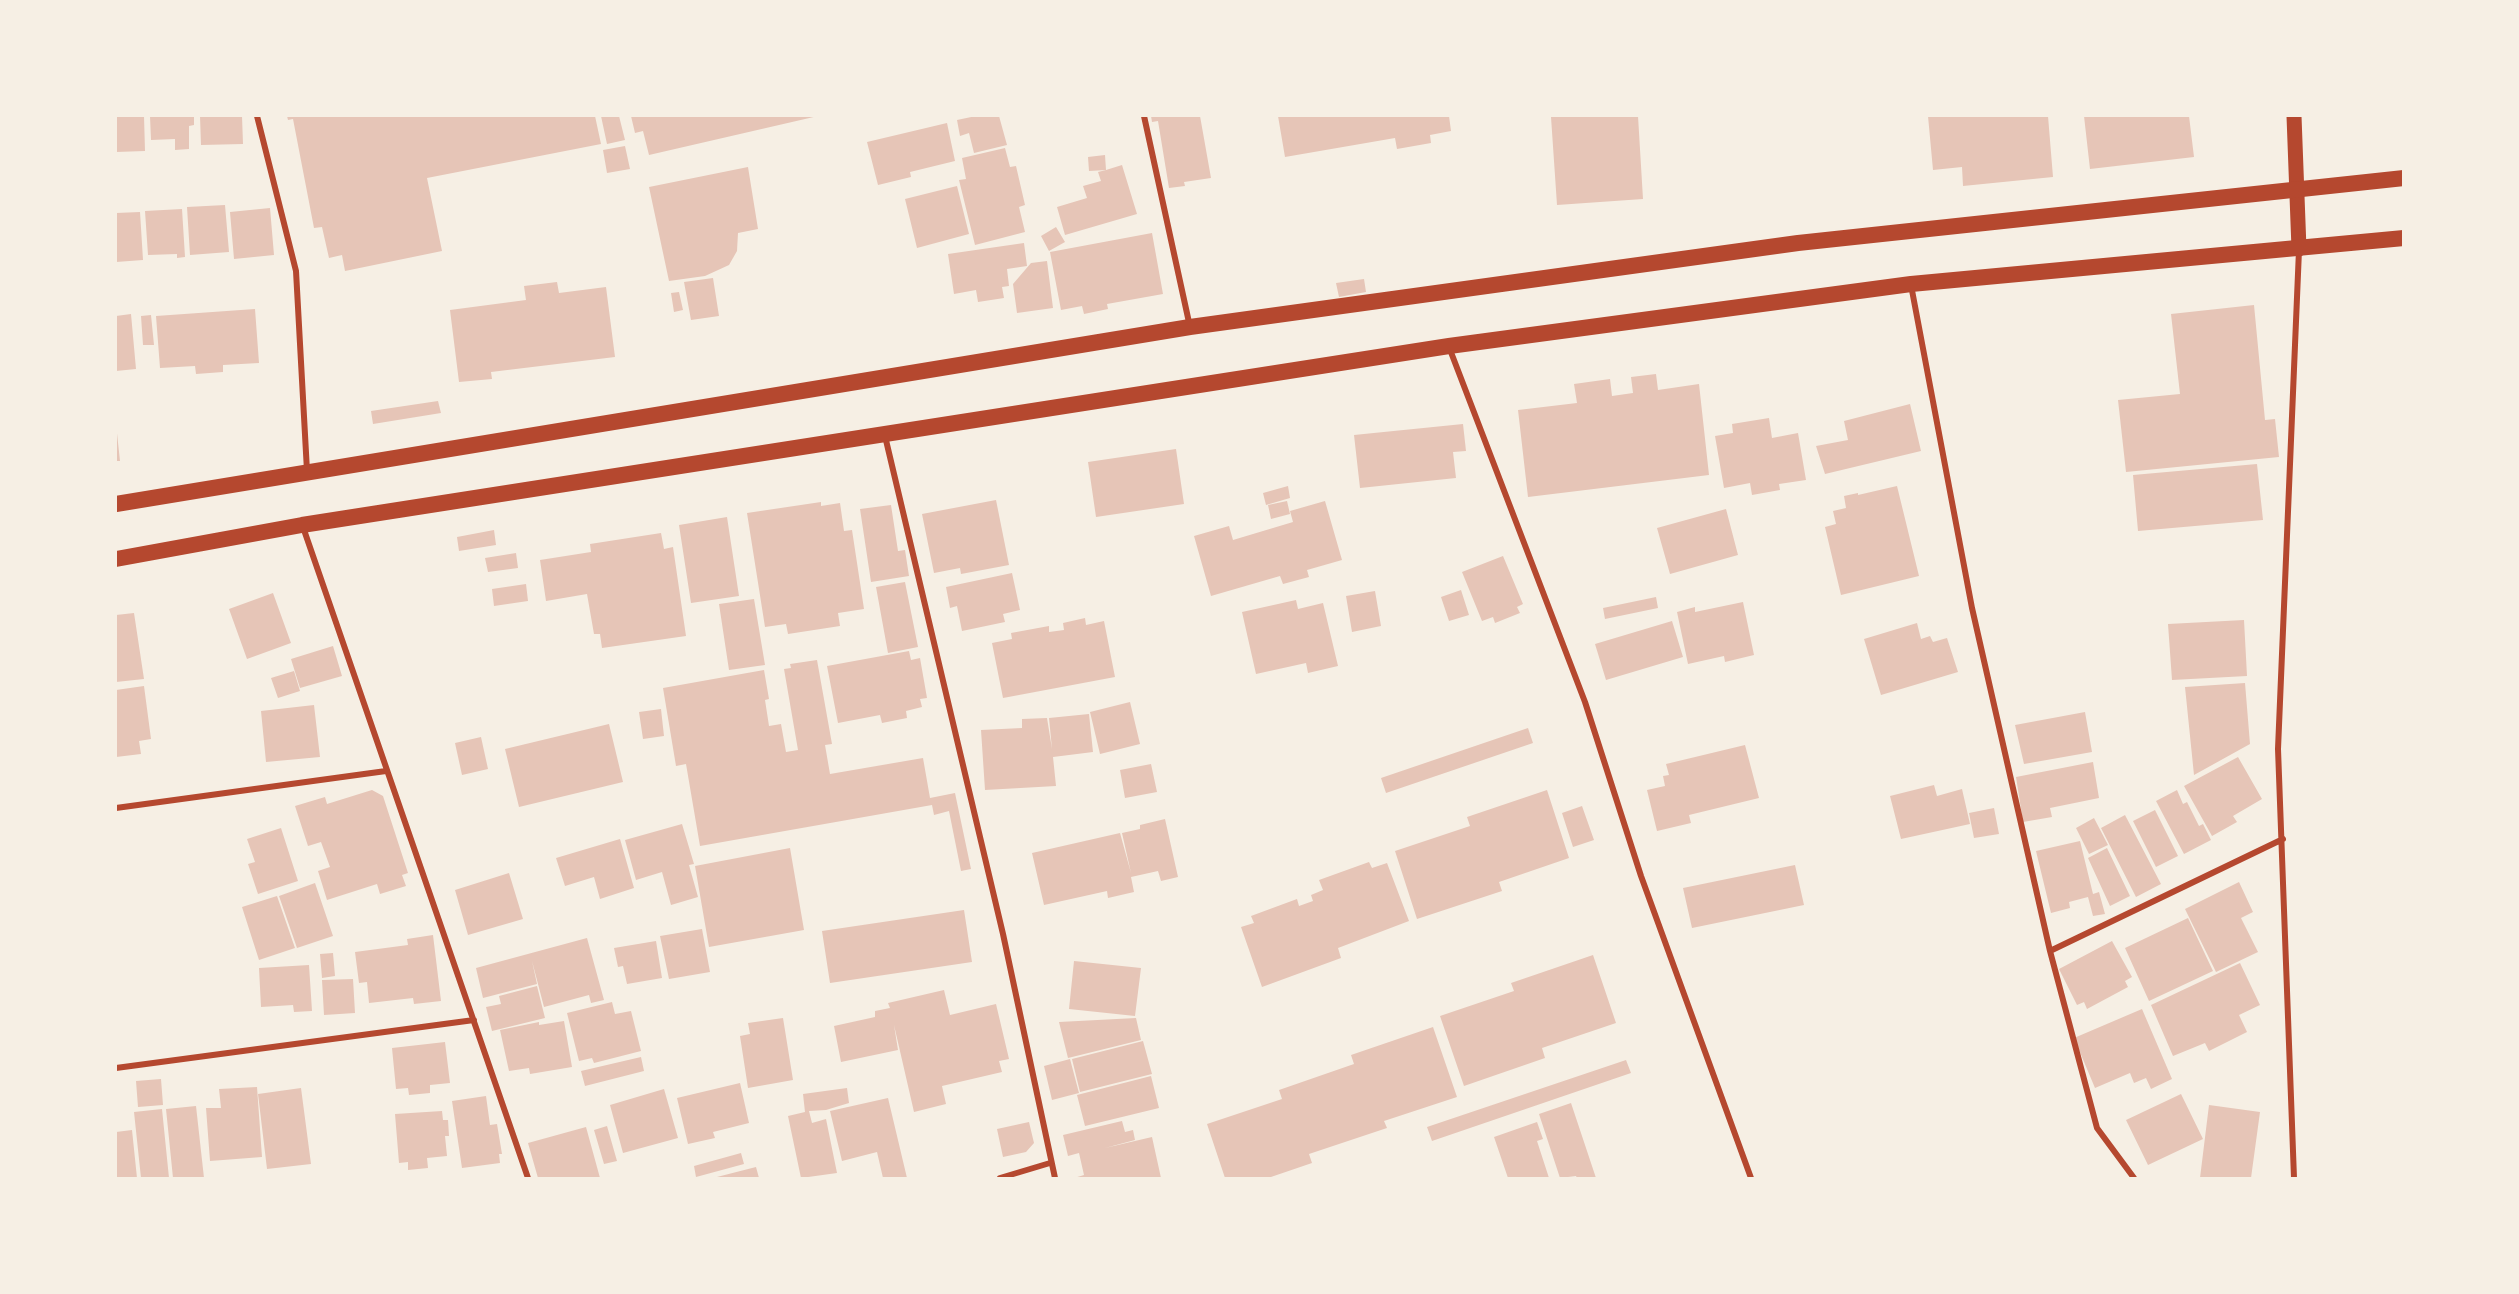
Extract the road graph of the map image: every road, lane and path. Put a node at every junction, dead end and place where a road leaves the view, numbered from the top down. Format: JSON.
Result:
{"nodes":[{"id":1,"x":257,"y":116,"type":"edge"},
{"id":2,"x":1144,"y":116,"type":"edge"},
{"id":3,"x":2294,"y":116,"type":"edge"},
{"id":4,"x":2403,"y":178,"type":"edge"},
{"id":5,"x":2297,"y":190,"type":"junction"},
{"id":6,"x":2403,"y":237,"type":"edge"},
{"id":7,"x":2299,"y":249,"type":"junction"},
{"id":8,"x":1911,"y":284,"type":"junction"},
{"id":9,"x":1190,"y":327,"type":"junction"},
{"id":10,"x":1449,"y":346,"type":"junction"},
{"id":11,"x":884,"y":433,"type":"junction"},
{"id":12,"x":307,"y":472,"type":"junction"},
{"id":13,"x":116,"y":504,"type":"edge"},
{"id":14,"x":302,"y":525,"type":"junction"},
{"id":15,"x":116,"y":559,"type":"edge"},
{"id":16,"x":386,"y":771,"type":"junction"},
{"id":17,"x":116,"y":808,"type":"edge"},
{"id":18,"x":2283,"y":839,"type":"junction"},
{"id":19,"x":2050,"y":951,"type":"junction"},
{"id":20,"x":474,"y":1020,"type":"junction"},
{"id":21,"x":116,"y":1068,"type":"edge"},
{"id":22,"x":1050,"y":1162,"type":"junction"},
{"id":23,"x":528,"y":1179,"type":"edge"},
{"id":24,"x":1000,"y":1179,"type":"edge"},
{"id":25,"x":1055,"y":1179,"type":"edge"},
{"id":26,"x":1751,"y":1179,"type":"edge"},
{"id":27,"x":2134,"y":1179,"type":"edge"},
{"id":28,"x":2294,"y":1179,"type":"edge"}],
"edges":[{"from":1,"to":12,"type":"street"},
{"from":2,"to":9,"type":"street"},
{"from":3,"to":5,"type":"main road"},
{"from":4,"to":5,"type":"highway"},
{"from":5,"to":7,"type":"main road"},
{"from":5,"to":9,"type":"highway"},
{"from":6,"to":7,"type":"highway"},
{"from":7,"to":8,"type":"highway"},
{"from":7,"to":18,"type":"street"},
{"from":8,"to":10,"type":"highway"},
{"from":8,"to":19,"type":"street"},
{"from":9,"to":12,"type":"highway"},
{"from":10,"to":11,"type":"highway"},
{"from":10,"to":26,"type":"street"},
{"from":11,"to":14,"type":"highway"},
{"from":11,"to":22,"type":"street"},
{"from":12,"to":13,"type":"highway"},
{"from":14,"to":15,"type":"highway"},
{"from":14,"to":16,"type":"street"},
{"from":16,"to":17,"type":"street"},
{"from":16,"to":20,"type":"street"},
{"from":18,"to":19,"type":"street"},
{"from":18,"to":28,"type":"street"},
{"from":19,"to":27,"type":"street"},
{"from":20,"to":21,"type":"street"},
{"from":20,"to":23,"type":"street"},
{"from":22,"to":24,"type":"street"},
{"from":22,"to":25,"type":"street"}]}
